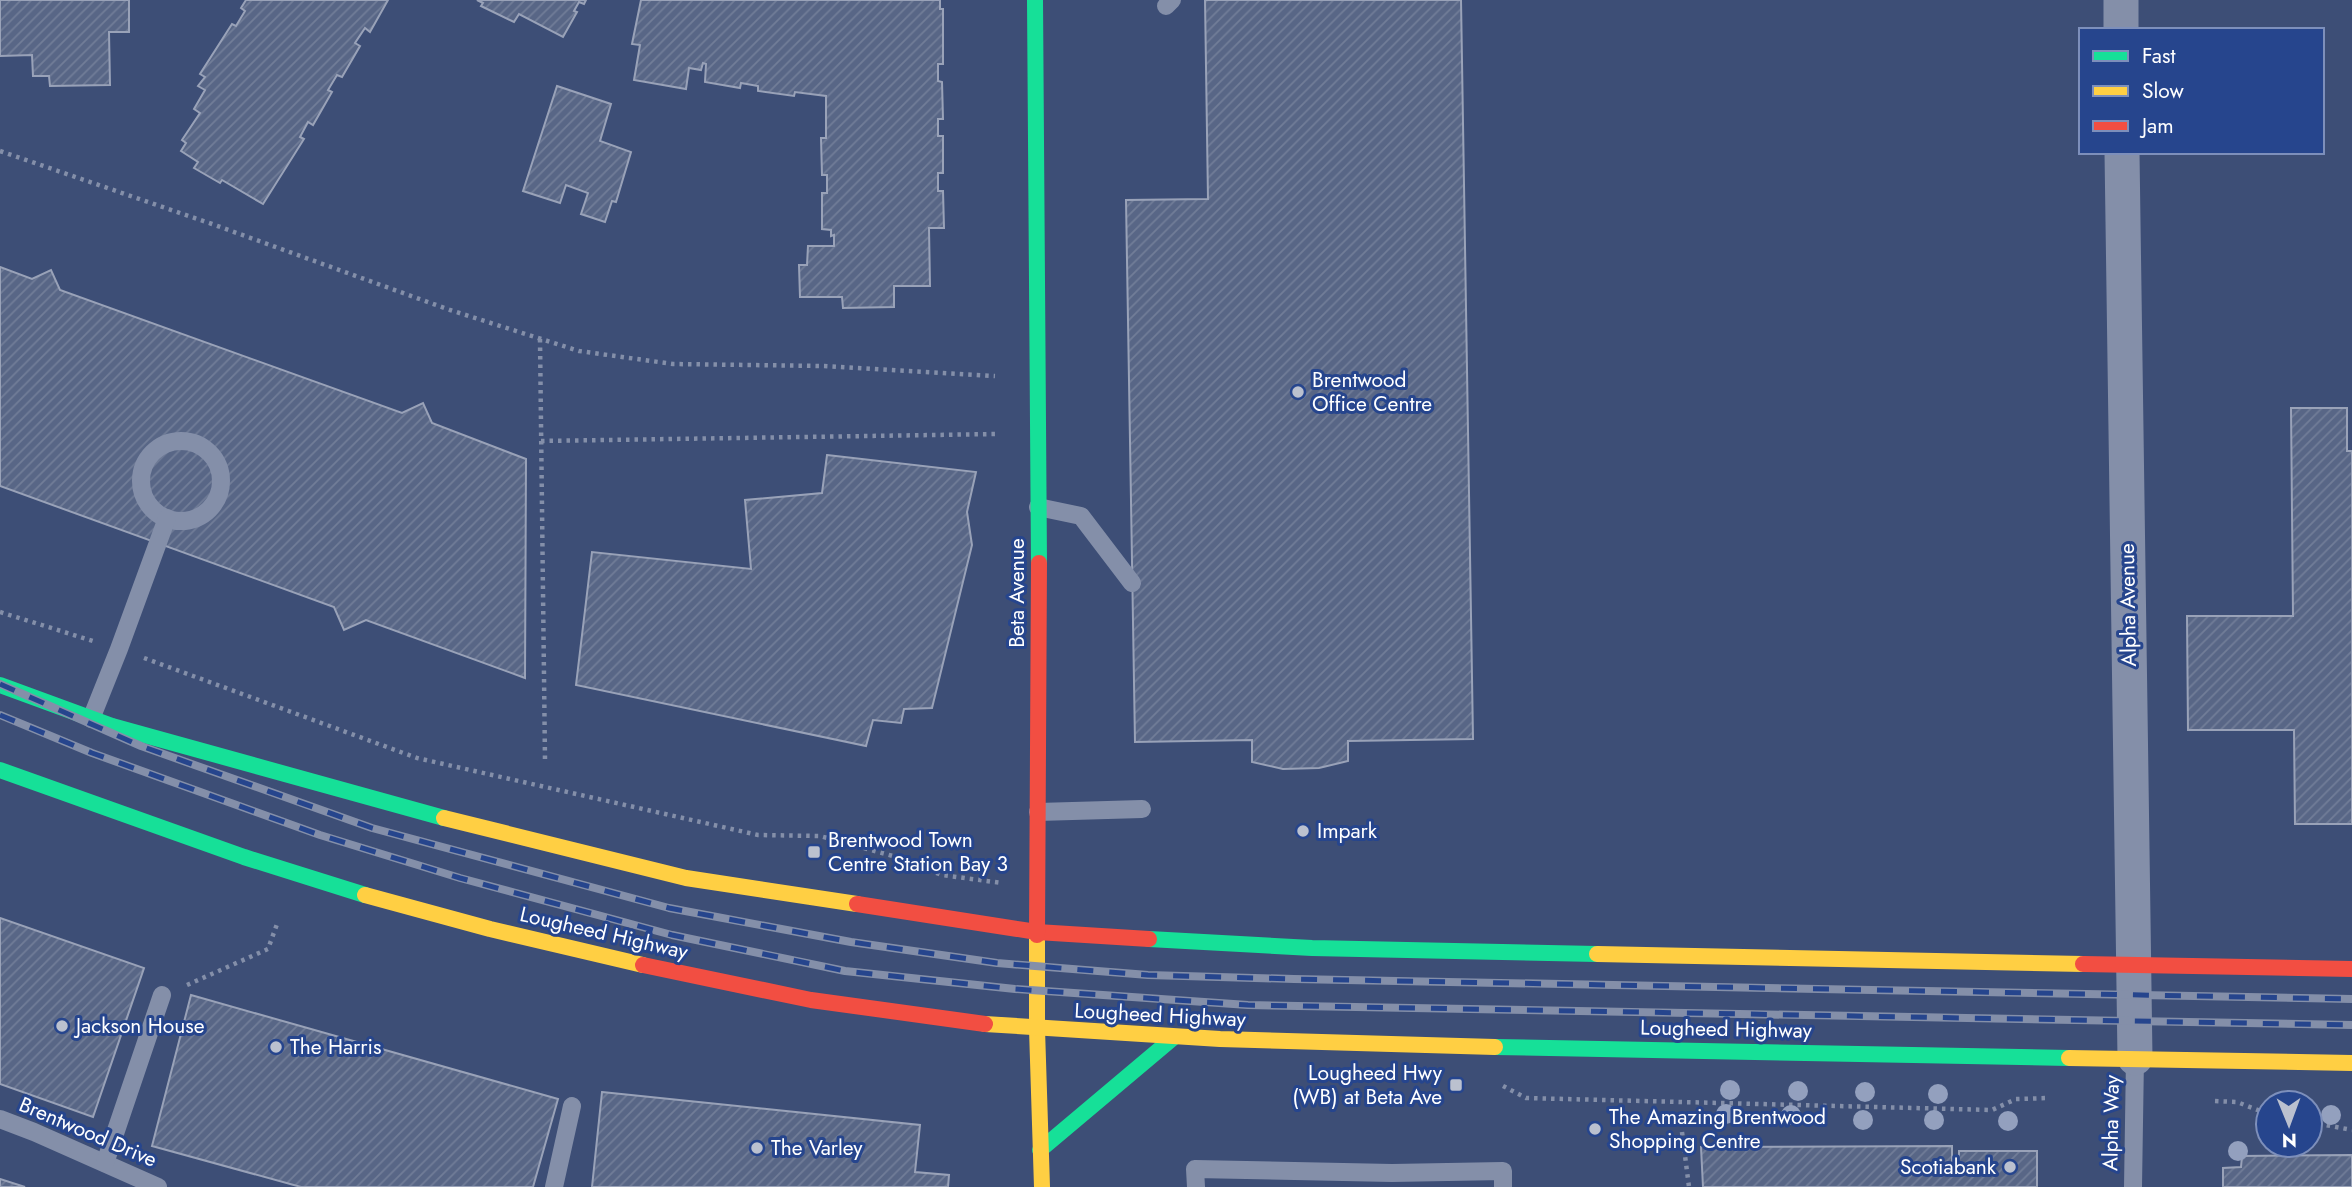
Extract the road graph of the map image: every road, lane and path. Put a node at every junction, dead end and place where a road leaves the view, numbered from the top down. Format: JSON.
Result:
{"nodes":[{"id":1,"x":1035,"y":0,"type":"edge"},
{"id":2,"x":2121,"y":0,"type":"edge"},
{"id":3,"x":2121,"y":28,"type":"edge"},
{"id":4,"x":0,"y":151,"type":"edge"},
{"id":5,"x":2122,"y":154,"type":"edge"},
{"id":6,"x":540,"y":339,"type":"junction"},
{"id":7,"x":995,"y":376,"type":"dead end"},
{"id":8,"x":998,"y":434,"type":"dead end"},
{"id":9,"x":541,"y":441,"type":"junction"},
{"id":10,"x":1038,"y":507,"type":"junction"},
{"id":11,"x":167,"y":518,"type":"junction"},
{"id":12,"x":1132,"y":583,"type":"dead end"},
{"id":13,"x":0,"y":612,"type":"edge"},
{"id":14,"x":119,"y":649,"type":"junction"},
{"id":15,"x":0,"y":685,"type":"edge"},
{"id":16,"x":91,"y":719,"type":"junction"},
{"id":17,"x":545,"y":760,"type":"dead end"},
{"id":18,"x":0,"y":770,"type":"edge"},
{"id":19,"x":1142,"y":809,"type":"dead end"},
{"id":20,"x":1038,"y":812,"type":"junction"},
{"id":21,"x":942,"y":875,"type":"dead end"},
{"id":22,"x":277,"y":924,"type":"dead end"},
{"id":23,"x":1037,"y":932,"type":"junction"},
{"id":24,"x":2135,"y":966,"type":"junction"},
{"id":25,"x":2352,"y":969,"type":"edge"},
{"id":26,"x":196,"y":982,"type":"dead end"},
{"id":27,"x":162,"y":995,"type":"dead end"},
{"id":28,"x":1037,"y":1028,"type":"junction"},
{"id":29,"x":1173,"y":1038,"type":"junction"},
{"id":30,"x":2135,"y":1058,"type":"junction"},
{"id":31,"x":2352,"y":1063,"type":"edge"},
{"id":32,"x":1548,"y":1098,"type":"dead end"},
{"id":33,"x":2053,"y":1098,"type":"dead end"},
{"id":34,"x":2203,"y":1100,"type":"dead end"},
{"id":35,"x":572,"y":1106,"type":"dead end"},
{"id":36,"x":2254,"y":1109,"type":"edge"},
{"id":37,"x":0,"y":1119,"type":"edge"},
{"id":38,"x":2324,"y":1124,"type":"edge"},
{"id":39,"x":2352,"y":1129,"type":"edge"},
{"id":40,"x":1682,"y":1132,"type":"dead end"},
{"id":41,"x":1040,"y":1150,"type":"junction"},
{"id":42,"x":105,"y":1163,"type":"junction"},
{"id":43,"x":1392,"y":1180,"type":"edge"},
{"id":44,"x":158,"y":1187,"type":"edge"},
{"id":45,"x":554,"y":1187,"type":"edge"},
{"id":46,"x":1042,"y":1187,"type":"edge"},
{"id":47,"x":1196,"y":1187,"type":"edge"},
{"id":48,"x":1503,"y":1187,"type":"edge"},
{"id":49,"x":1689,"y":1187,"type":"edge"},
{"id":50,"x":2133,"y":1187,"type":"edge"}],
"edges":[{"from":1,"to":10,"type":"main road","name":"Beta Avenue"},
{"from":2,"to":3,"type":"street"},
{"from":4,"to":6,"type":"path"},
{"from":5,"to":24,"type":"street","name":"Alpha Avenue"},
{"from":6,"to":7,"type":"path"},
{"from":6,"to":9,"type":"path"},
{"from":8,"to":9,"type":"path"},
{"from":9,"to":17,"type":"path"},
{"from":10,"to":12,"type":"lane"},
{"from":10,"to":20,"type":"main road","name":"Beta Avenue"},
{"from":11,"to":11,"type":"lane"},
{"from":11,"to":14,"type":"lane"},
{"from":13,"to":14,"type":"path"},
{"from":14,"to":16,"type":"lane"},
{"from":14,"to":21,"type":"path"},
{"from":15,"to":16,"type":"main road"},
{"from":16,"to":23,"type":"main road"},
{"from":18,"to":28,"type":"main road","name":"Lougheed Highway"},
{"from":19,"to":20,"type":"lane"},
{"from":20,"to":23,"type":"main road","name":"Beta Avenue"},
{"from":22,"to":26,"type":"path"},
{"from":23,"to":24,"type":"main road"},
{"from":23,"to":28,"type":"main road","name":"Beta Avenue"},
{"from":24,"to":25,"type":"main road"},
{"from":24,"to":30,"type":"street","name":"Alpha Avenue"},
{"from":27,"to":42,"type":"lane"},
{"from":28,"to":29,"type":"main road","name":"Lougheed Highway"},
{"from":28,"to":41,"type":"main road","name":"Beta Avenue"},
{"from":29,"to":30,"type":"main road","name":"Lougheed Highway"},
{"from":29,"to":41,"type":"main road"},
{"from":30,"to":31,"type":"main road","name":"Lougheed Highway"},
{"from":30,"to":50,"type":"lane","name":"Alpha Way"},
{"from":32,"to":33,"type":"path"},
{"from":34,"to":36,"type":"path"},
{"from":35,"to":45,"type":"lane"},
{"from":37,"to":42,"type":"lane","name":"Brentwood Drive"},
{"from":38,"to":39,"type":"path"},
{"from":40,"to":49,"type":"path"},
{"from":41,"to":46,"type":"main road","name":"Beta Avenue"},
{"from":42,"to":44,"type":"lane","name":"Brentwood Drive"},
{"from":43,"to":47,"type":"lane"},
{"from":43,"to":48,"type":"lane"}]}
